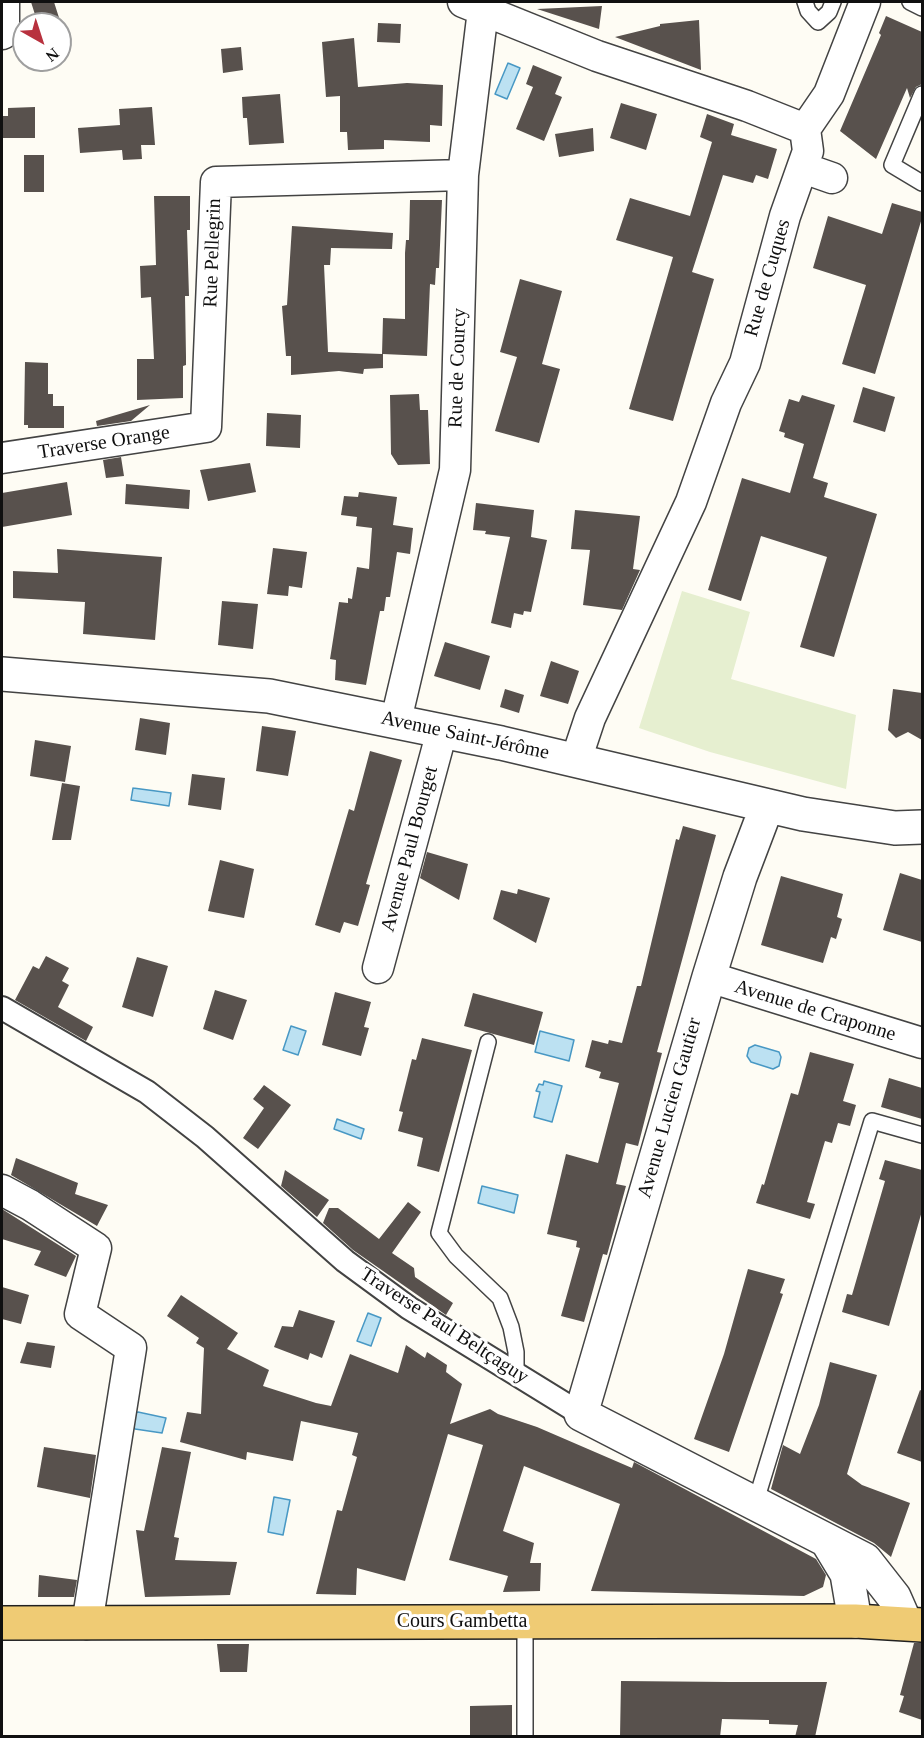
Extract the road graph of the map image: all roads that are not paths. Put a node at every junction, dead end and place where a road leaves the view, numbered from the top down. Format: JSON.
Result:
{"nodes":[{"id":1,"x":4,"y":2,"type":"edge"},
{"id":2,"x":805,"y":2,"type":"edge"},
{"id":3,"x":833,"y":2,"type":"edge"},
{"id":4,"x":865,"y":2,"type":"edge"},
{"id":5,"x":910,"y":2,"type":"edge"},
{"id":6,"x":473,"y":6,"type":"edge"},
{"id":7,"x":922,"y":8,"type":"edge"},
{"id":8,"x":2,"y":34,"type":"edge"},
{"id":9,"x":922,"y":94,"type":"edge"},
{"id":10,"x":805,"y":129,"type":"junction"},
{"id":11,"x":463,"y":175,"type":"junction"},
{"id":12,"x":922,"y":183,"type":"edge"},
{"id":13,"x":206,"y":427,"type":"joint"},
{"id":14,"x":2,"y":458,"type":"edge"},
{"id":15,"x":2,"y":674,"type":"edge"},
{"id":16,"x":396,"y":720,"type":"junction"},
{"id":17,"x":442,"y":730,"type":"junction"},
{"id":18,"x":576,"y":760,"type":"junction"},
{"id":19,"x":767,"y":806,"type":"junction"},
{"id":20,"x":922,"y":827,"type":"edge"},
{"id":21,"x":378,"y":968,"type":"dead end"},
{"id":22,"x":709,"y":977,"type":"junction"},
{"id":23,"x":2,"y":1008,"type":"edge"},
{"id":24,"x":488,"y":1042,"type":"dead end"},
{"id":25,"x":922,"y":1043,"type":"edge"},
{"id":26,"x":922,"y":1135,"type":"edge"},
{"id":27,"x":2,"y":1190,"type":"edge"},
{"id":28,"x":516,"y":1374,"type":"junction"},
{"id":29,"x":581,"y":1414,"type":"junction"},
{"id":30,"x":755,"y":1503,"type":"junction"},
{"id":31,"x":827,"y":1541,"type":"junction"},
{"id":32,"x":855,"y":1621,"type":"junction"},
{"id":33,"x":525,"y":1622,"type":"junction"},
{"id":34,"x":2,"y":1623,"type":"edge"},
{"id":35,"x":87,"y":1624,"type":"junction"},
{"id":36,"x":914,"y":1624,"type":"edge"},
{"id":37,"x":525,"y":1737,"type":"edge"}],
"edges":[{"from":1,"to":8,"type":"street"},
{"from":2,"to":3,"type":"lane"},
{"from":4,"to":10,"type":"street"},
{"from":5,"to":7,"type":"lane"},
{"from":6,"to":10,"type":"street"},
{"from":6,"to":11,"type":"street","name":"Rue de Courcy"},
{"from":9,"to":12,"type":"lane"},
{"from":10,"to":18,"type":"street","name":"Rue de Cuques"},
{"from":11,"to":13,"type":"street","name":"Rue Pellegrin"},
{"from":11,"to":16,"type":"street","name":"Rue de Courcy"},
{"from":13,"to":14,"type":"street","name":"Traverse Orange"},
{"from":15,"to":16,"type":"street","name":"Avenue Saint-Jérôme"},
{"from":16,"to":17,"type":"street","name":"Avenue Saint-Jérôme"},
{"from":17,"to":18,"type":"street","name":"Avenue Saint-Jérôme"},
{"from":17,"to":21,"type":"street","name":"Avenue Paul Bourget"},
{"from":18,"to":19,"type":"street","name":"Avenue Saint-Jérôme"},
{"from":19,"to":20,"type":"street","name":"Avenue Saint-Jérôme"},
{"from":19,"to":22,"type":"street","name":"Avenue Lucien Gautier"},
{"from":22,"to":25,"type":"street","name":"Avenue de Craponne"},
{"from":22,"to":29,"type":"street","name":"Avenue Lucien Gautier"},
{"from":23,"to":28,"type":"street","name":"Traverse Paul Beltçaguy"},
{"from":24,"to":28,"type":"lane"},
{"from":26,"to":30,"type":"lane"},
{"from":27,"to":35,"type":"street"},
{"from":28,"to":29,"type":"street","name":"Traverse Paul Beltçaguy"},
{"from":29,"to":30,"type":"street","name":"Traverse Paul Beltçaguy"},
{"from":30,"to":31,"type":"street","name":"Traverse Paul Beltçaguy"},
{"from":31,"to":32,"type":"street"},
{"from":31,"to":36,"type":"street","name":"Traverse Paul Beltçaguy"},
{"from":32,"to":33,"type":"main road","name":"Cours Gambetta"},
{"from":32,"to":36,"type":"main road","name":"Cours Gambetta"},
{"from":33,"to":35,"type":"main road","name":"Cours Gambetta"},
{"from":33,"to":37,"type":"lane"},
{"from":34,"to":35,"type":"main road","name":"Cours Gambetta"}]}
